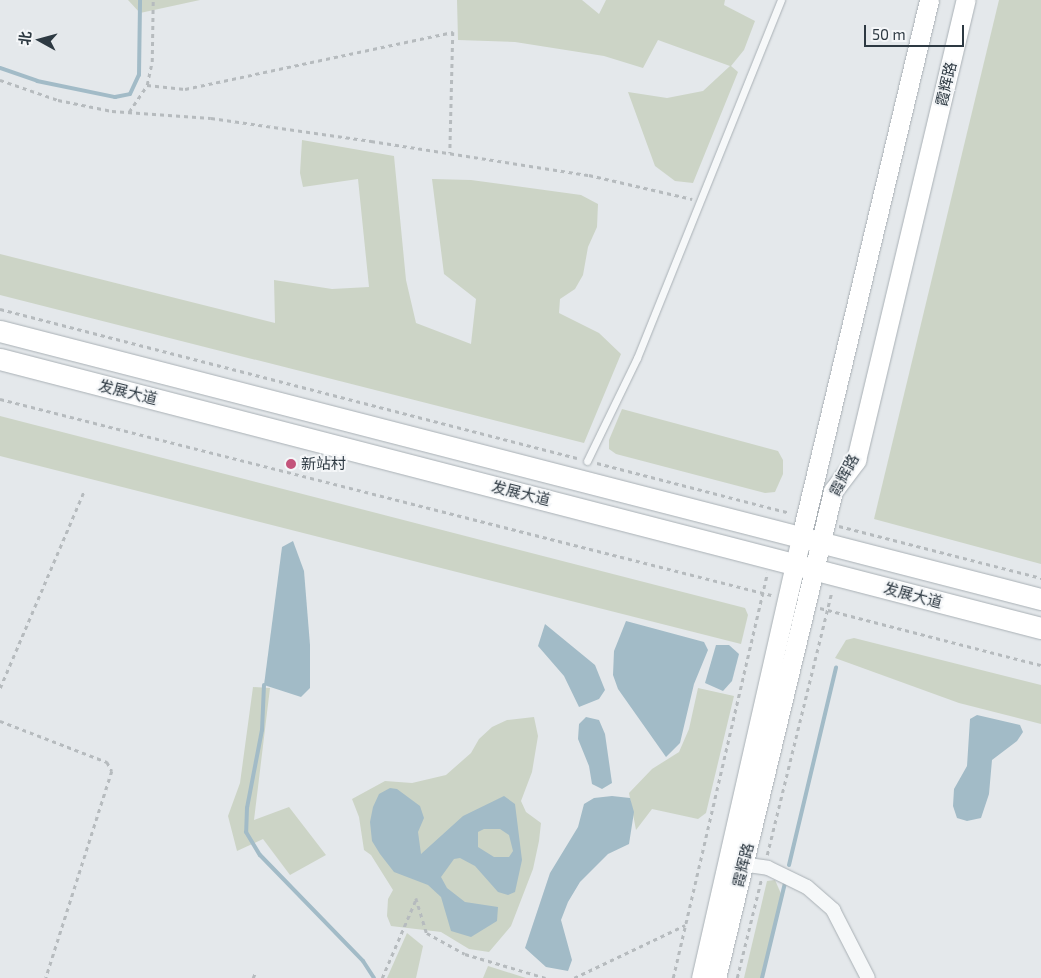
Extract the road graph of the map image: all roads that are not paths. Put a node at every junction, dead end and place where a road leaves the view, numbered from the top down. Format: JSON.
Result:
{"nodes":[{"id":1,"x":781,"y":0,"type":"edge"},
{"id":2,"x":929,"y":0,"type":"edge"},
{"id":3,"x":966,"y":0,"type":"edge"},
{"id":4,"x":0,"y":331,"type":"edge"},
{"id":5,"x":0,"y":359,"type":"edge"},
{"id":6,"x":588,"y":460,"type":"road end"},
{"id":7,"x":813,"y":530,"type":"junction"},
{"id":8,"x":804,"y":566,"type":"junction"},
{"id":9,"x":1041,"y":599,"type":"edge"},
{"id":10,"x":1041,"y":628,"type":"edge"},
{"id":11,"x":736,"y":863,"type":"junction"},
{"id":12,"x":701,"y":978,"type":"edge"},
{"id":13,"x":716,"y":978,"type":"edge"},
{"id":14,"x":868,"y":978,"type":"edge"}],
"edges":[{"from":1,"to":6,"type":"lane"},
{"from":2,"to":7,"type":"street","name":"霞辉路"},
{"from":3,"to":7,"type":"street","name":"霞辉路"},
{"from":4,"to":7,"type":"main road","name":"发展大道"},
{"from":5,"to":8,"type":"main road","name":"发展大道"},
{"from":7,"to":8,"type":"street","name":"霞辉路"},
{"from":7,"to":9,"type":"main road","name":"发展大道"},
{"from":8,"to":10,"type":"main road","name":"发展大道"},
{"from":8,"to":11,"type":"street","name":"霞辉路"},
{"from":11,"to":12,"type":"street","name":"霞辉路"},
{"from":11,"to":13,"type":"street","name":"霞辉路"},
{"from":11,"to":14,"type":"street"}]}
